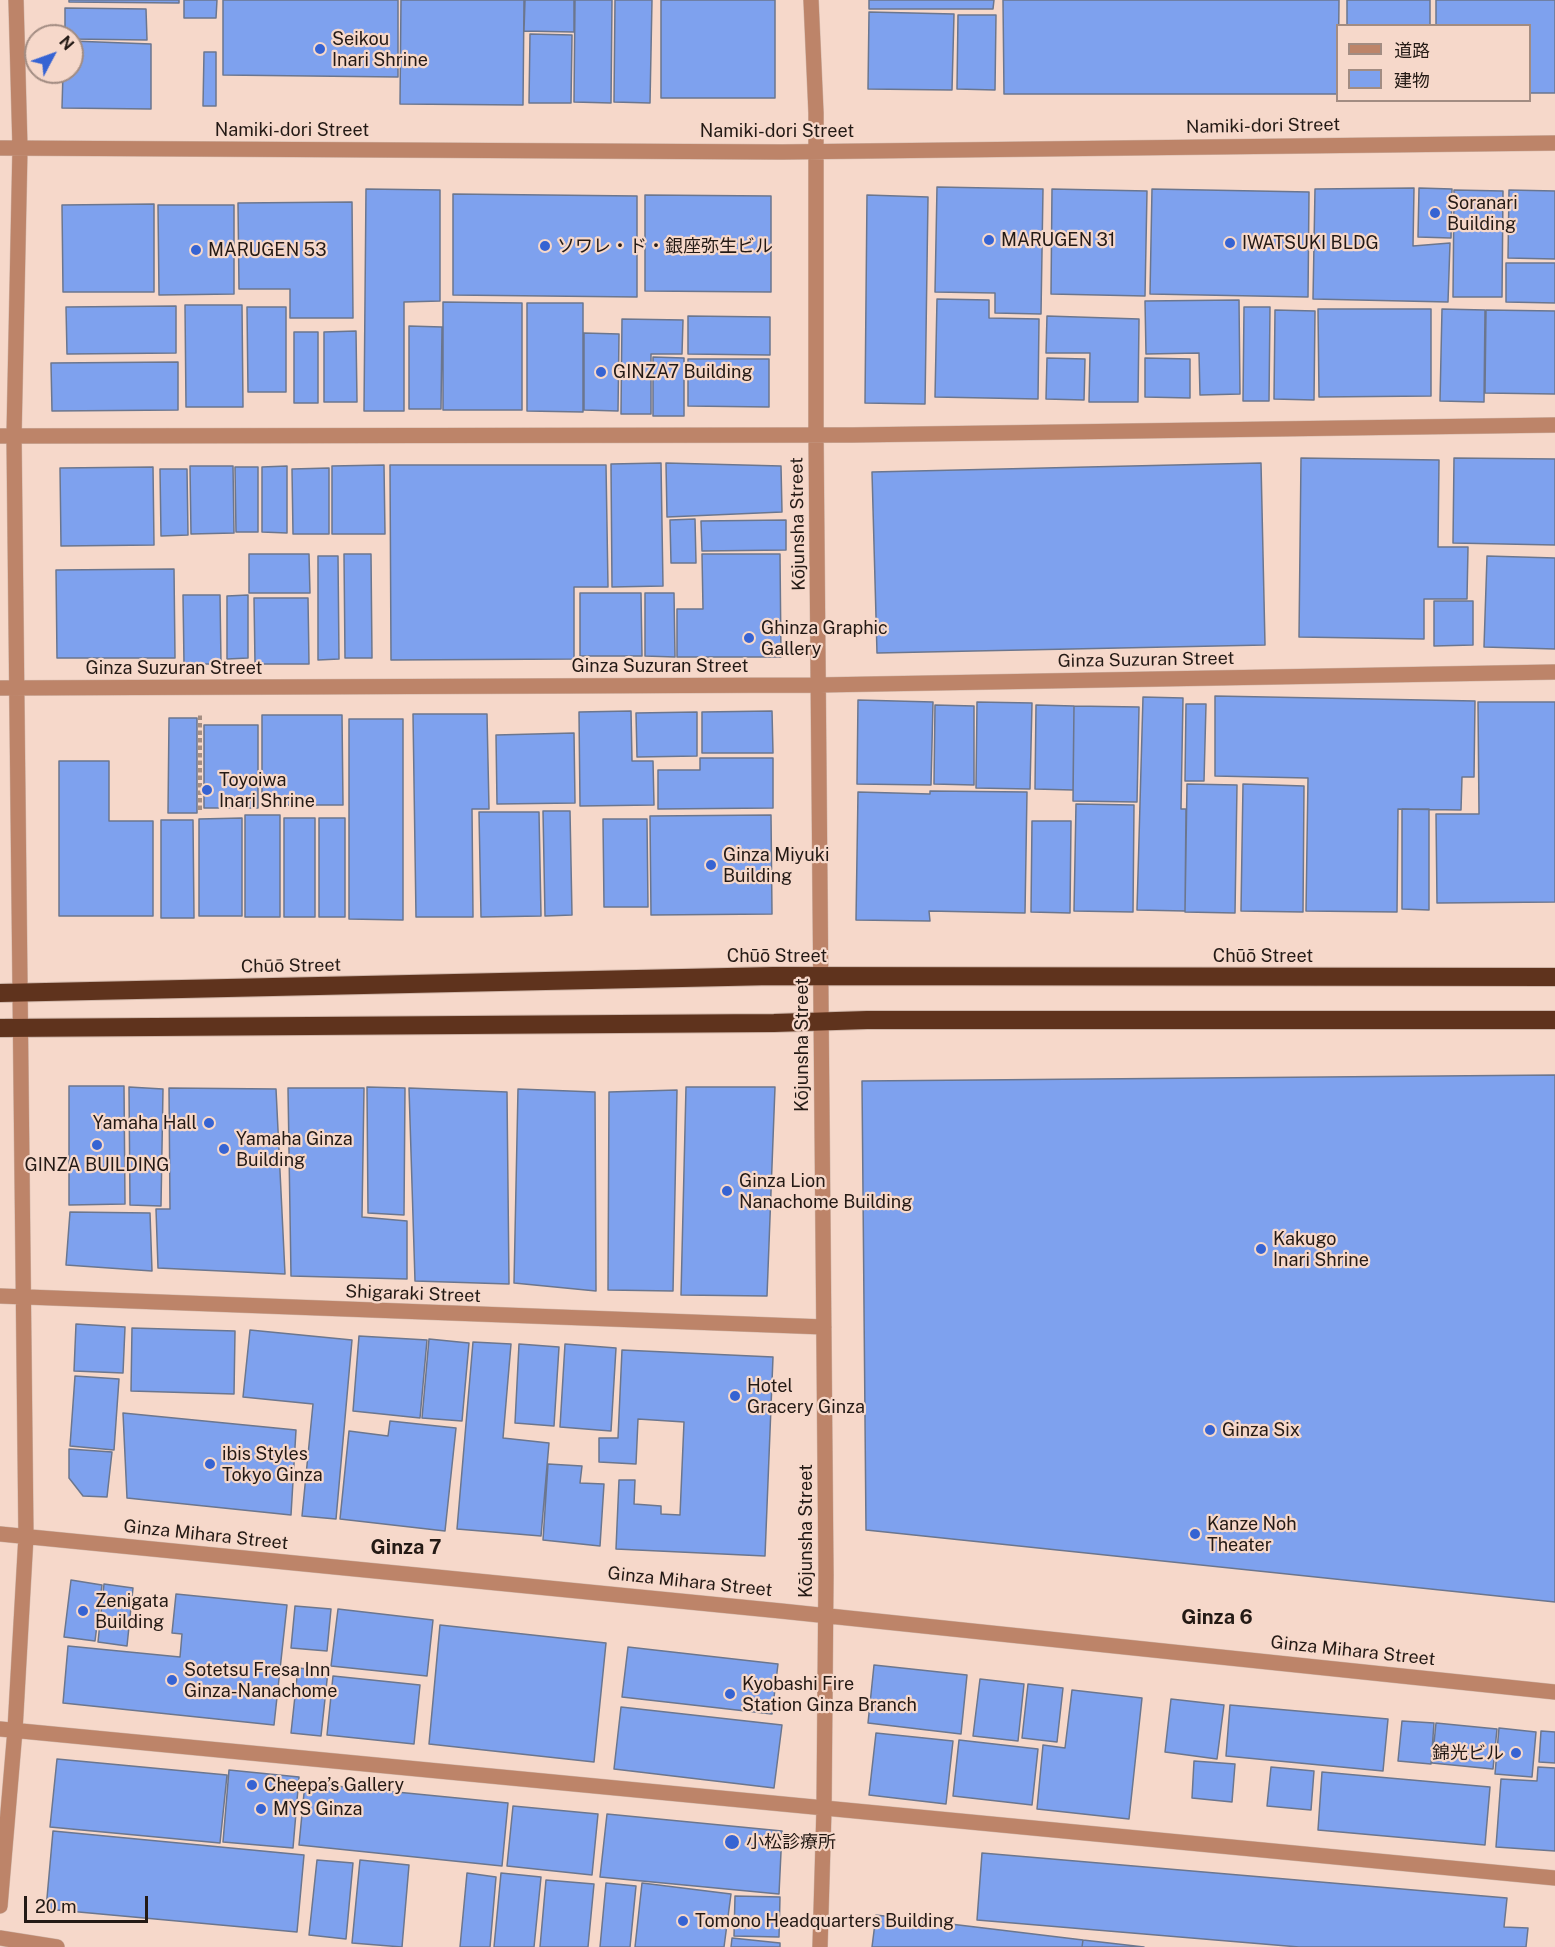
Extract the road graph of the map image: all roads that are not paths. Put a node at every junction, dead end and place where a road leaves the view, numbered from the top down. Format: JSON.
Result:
{"nodes":[{"id":1,"x":15,"y":0,"type":"edge"},
{"id":2,"x":811,"y":0,"type":"edge"},
{"id":3,"x":1555,"y":142,"type":"edge"},
{"id":4,"x":0,"y":148,"type":"edge"},
{"id":5,"x":20,"y":148,"type":"junction"},
{"id":6,"x":816,"y":152,"type":"junction"},
{"id":7,"x":1555,"y":425,"type":"edge"},
{"id":8,"x":816,"y":435,"type":"junction"},
{"id":9,"x":7,"y":436,"type":"edge"},
{"id":10,"x":1555,"y":672,"type":"edge"},
{"id":11,"x":819,"y":685,"type":"junction"},
{"id":12,"x":0,"y":688,"type":"edge"},
{"id":13,"x":18,"y":688,"type":"junction"},
{"id":14,"x":822,"y":976,"type":"junction"},
{"id":15,"x":1555,"y":977,"type":"edge"},
{"id":16,"x":0,"y":993,"type":"edge"},
{"id":17,"x":21,"y":993,"type":"junction"},
{"id":18,"x":821,"y":1020,"type":"junction"},
{"id":19,"x":1555,"y":1020,"type":"edge"},
{"id":20,"x":0,"y":1028,"type":"edge"},
{"id":21,"x":19,"y":1028,"type":"junction"},
{"id":22,"x":0,"y":1296,"type":"edge"},
{"id":23,"x":25,"y":1298,"type":"junction"},
{"id":24,"x":824,"y":1327,"type":"junction"},
{"id":25,"x":0,"y":1534,"type":"edge"},
{"id":26,"x":26,"y":1536,"type":"junction"},
{"id":27,"x":825,"y":1616,"type":"junction"},
{"id":28,"x":1555,"y":1692,"type":"edge"},
{"id":29,"x":7,"y":1730,"type":"edge"},
{"id":30,"x":824,"y":1809,"type":"junction"},
{"id":31,"x":1555,"y":1878,"type":"edge"},
{"id":32,"x":0,"y":1906,"type":"edge"},
{"id":33,"x":0,"y":1938,"type":"edge"},
{"id":34,"x":57,"y":1947,"type":"edge"},
{"id":35,"x":820,"y":1947,"type":"edge"}],
"edges":[{"from":1,"to":5,"type":"street"},
{"from":2,"to":6,"type":"street","name":"Kōjunsha Street"},
{"from":3,"to":6,"type":"street","name":"Namiki-dori Street"},
{"from":4,"to":5,"type":"street","name":"Namiki-dori Street"},
{"from":5,"to":6,"type":"street","name":"Namiki-dori Street"},
{"from":5,"to":9,"type":"street"},
{"from":6,"to":8,"type":"street","name":"Kōjunsha Street"},
{"from":7,"to":8,"type":"street"},
{"from":8,"to":9,"type":"street"},
{"from":8,"to":11,"type":"street","name":"Kōjunsha Street"},
{"from":9,"to":13,"type":"street"},
{"from":10,"to":11,"type":"street","name":"Ginza Suzuran Street"},
{"from":11,"to":13,"type":"street","name":"Ginza Suzuran Street"},
{"from":11,"to":14,"type":"street","name":"Kōjunsha Street"},
{"from":12,"to":13,"type":"street","name":"Ginza Suzuran Street"},
{"from":13,"to":17,"type":"street"},
{"from":14,"to":15,"type":"highway","name":"Chūō Street"},
{"from":14,"to":17,"type":"highway","name":"Chūō Street"},
{"from":14,"to":18,"type":"street","name":"Kōjunsha Street"},
{"from":16,"to":17,"type":"highway","name":"Chūō Street"},
{"from":17,"to":21,"type":"street"},
{"from":18,"to":19,"type":"highway"},
{"from":18,"to":21,"type":"highway"},
{"from":18,"to":24,"type":"street","name":"Kōjunsha Street"},
{"from":20,"to":21,"type":"highway"},
{"from":21,"to":23,"type":"street"},
{"from":22,"to":23,"type":"street","name":"Shigaraki Street"},
{"from":23,"to":24,"type":"street","name":"Shigaraki Street"},
{"from":23,"to":26,"type":"street"},
{"from":24,"to":27,"type":"street","name":"Kōjunsha Street"},
{"from":25,"to":26,"type":"street","name":"Ginza Mihara Street"},
{"from":26,"to":27,"type":"street","name":"Ginza Mihara Street"},
{"from":26,"to":29,"type":"street"},
{"from":27,"to":28,"type":"street","name":"Ginza Mihara Street"},
{"from":27,"to":30,"type":"street","name":"Kōjunsha Street"},
{"from":29,"to":30,"type":"street"},
{"from":29,"to":32,"type":"street"},
{"from":30,"to":31,"type":"street"},
{"from":30,"to":35,"type":"street","name":"Kōjunsha Street"},
{"from":33,"to":34,"type":"street"}]}
